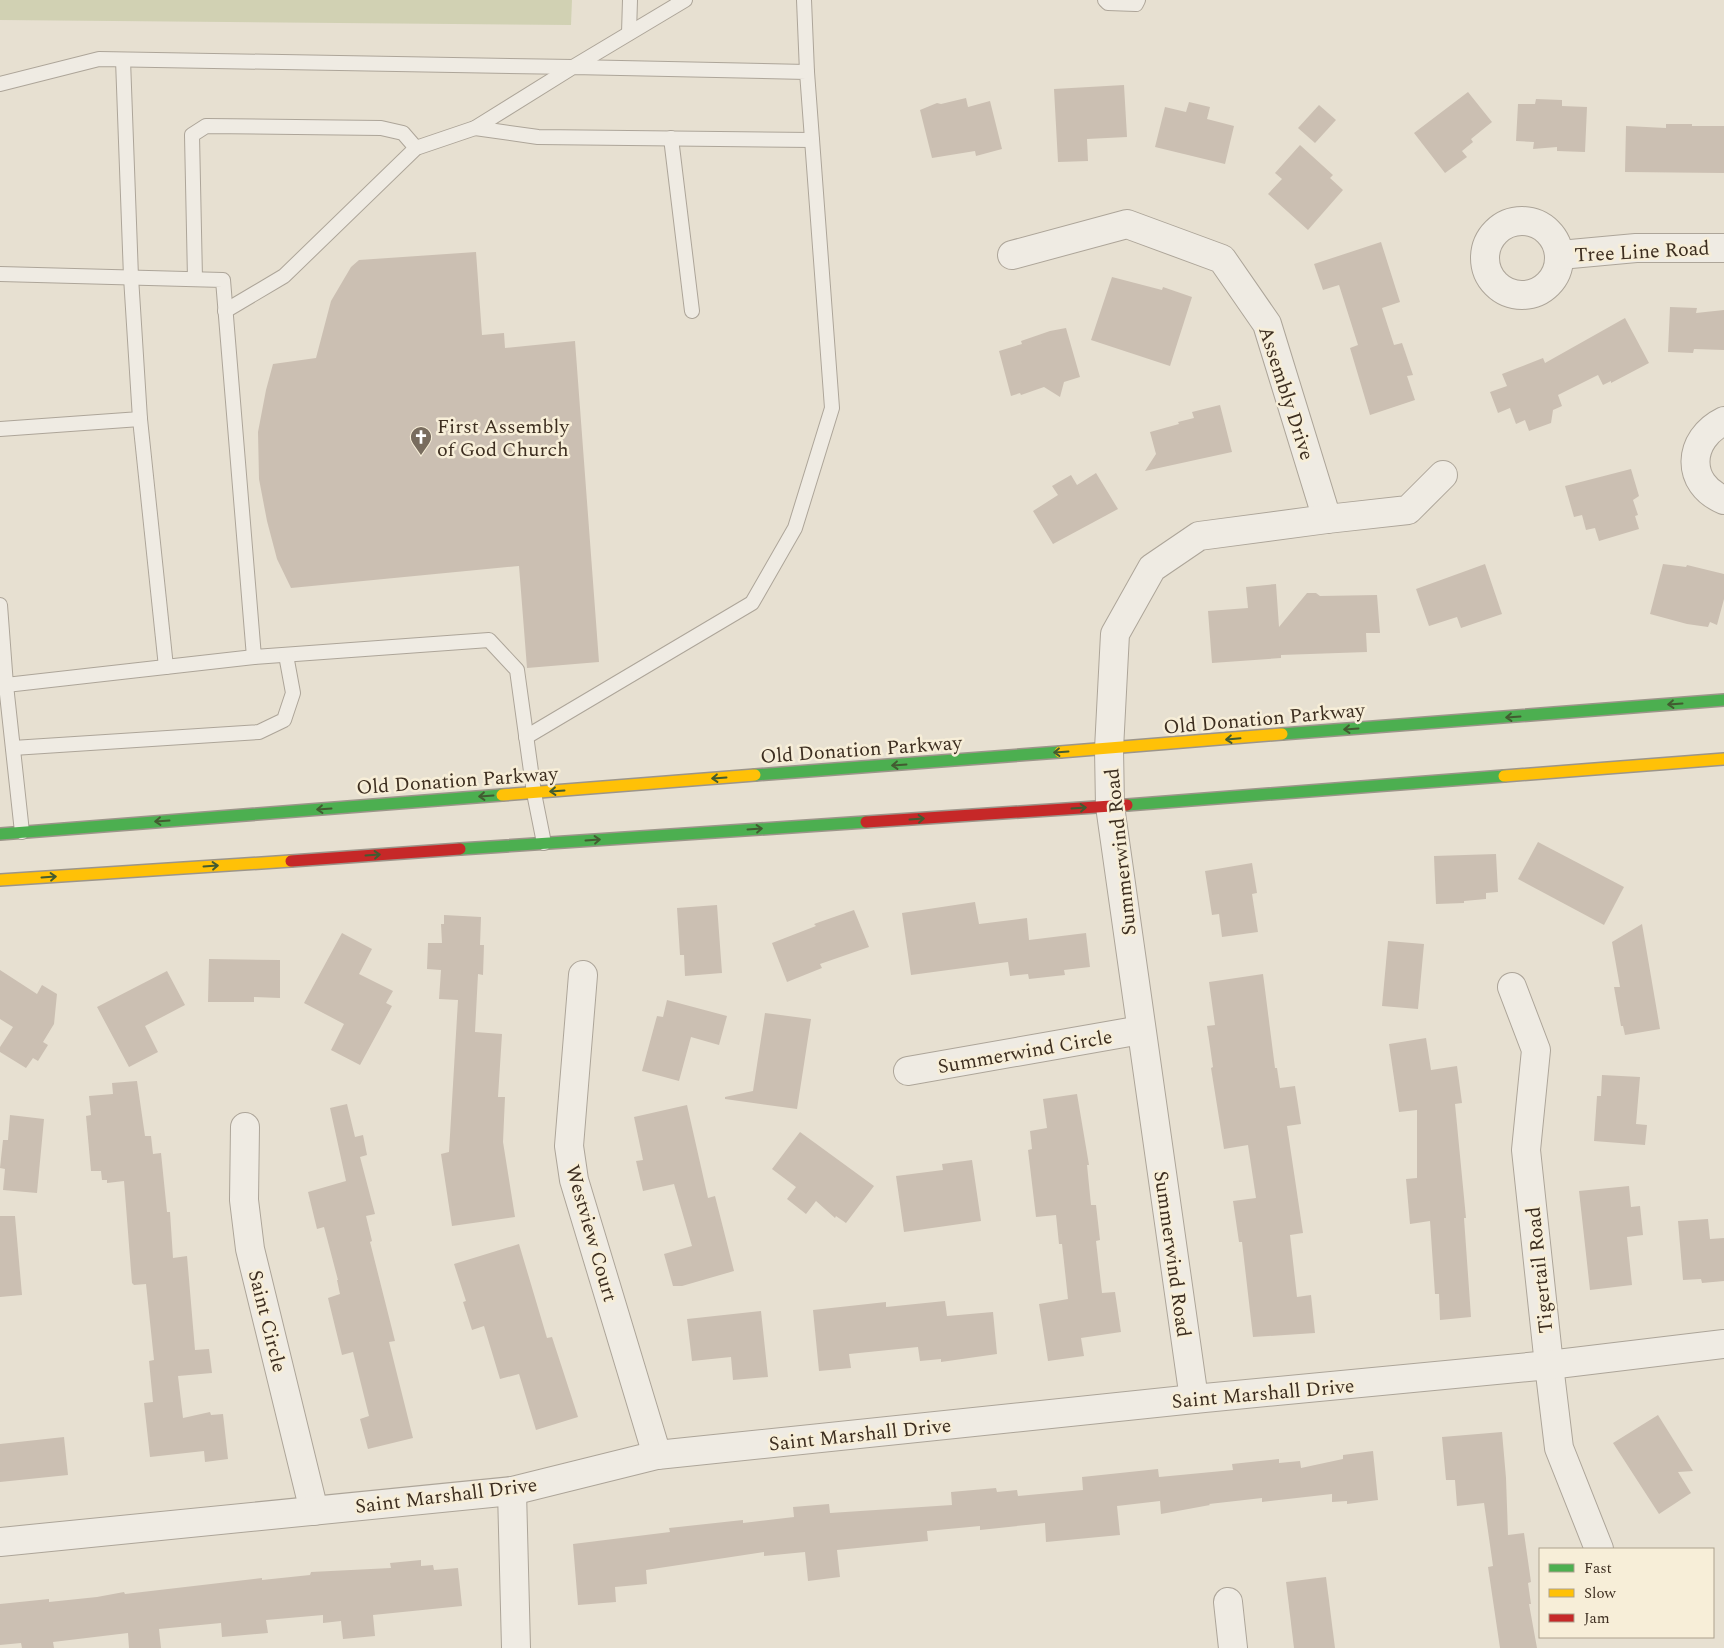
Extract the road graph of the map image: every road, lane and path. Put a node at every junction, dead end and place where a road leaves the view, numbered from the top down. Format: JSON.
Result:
{"nodes":[{"id":1,"x":630,"y":0,"type":"edge"},
{"id":2,"x":685,"y":0,"type":"edge"},
{"id":3,"x":804,"y":0,"type":"edge"},
{"id":4,"x":1105,"y":0,"type":"edge"},
{"id":5,"x":1138,"y":0,"type":"edge"},
{"id":6,"x":630,"y":33,"type":"junction"},
{"id":7,"x":123,"y":60,"type":"junction"},
{"id":8,"x":573,"y":67,"type":"junction"},
{"id":9,"x":807,"y":72,"type":"junction"},
{"id":10,"x":0,"y":84,"type":"edge"},
{"id":11,"x":474,"y":128,"type":"junction"},
{"id":12,"x":671,"y":138,"type":"junction"},
{"id":13,"x":812,"y":140,"type":"junction"},
{"id":14,"x":416,"y":148,"type":"junction"},
{"id":15,"x":1724,"y":248,"type":"edge"},
{"id":16,"x":1012,"y":255,"type":"dead end"},
{"id":17,"x":1560,"y":255,"type":"dead end"},
{"id":18,"x":0,"y":274,"type":"edge"},
{"id":19,"x":130,"y":278,"type":"junction"},
{"id":20,"x":195,"y":279,"type":"junction"},
{"id":21,"x":225,"y":311,"type":"junction"},
{"id":22,"x":692,"y":311,"type":"dead end"},
{"id":23,"x":140,"y":419,"type":"junction"},
{"id":24,"x":1724,"y":421,"type":"edge"},
{"id":25,"x":0,"y":430,"type":"edge"},
{"id":26,"x":1443,"y":475,"type":"dead end"},
{"id":27,"x":1724,"y":500,"type":"edge"},
{"id":28,"x":1327,"y":519,"type":"junction"},
{"id":29,"x":0,"y":605,"type":"edge"},
{"id":30,"x":286,"y":655,"type":"junction"},
{"id":31,"x":254,"y":657,"type":"junction"},
{"id":32,"x":166,"y":667,"type":"junction"},
{"id":33,"x":3,"y":685,"type":"edge"},
{"id":34,"x":1724,"y":700,"type":"edge"},
{"id":35,"x":526,"y":737,"type":"junction"},
{"id":36,"x":13,"y":748,"type":"junction"},
{"id":37,"x":1109,"y":749,"type":"junction"},
{"id":38,"x":1724,"y":759,"type":"edge"},
{"id":39,"x":534,"y":793,"type":"junction"},
{"id":40,"x":1110,"y":806,"type":"junction"},
{"id":41,"x":22,"y":832,"type":"junction"},
{"id":42,"x":0,"y":834,"type":"edge"},
{"id":43,"x":544,"y":843,"type":"junction"},
{"id":44,"x":0,"y":880,"type":"edge"},
{"id":45,"x":582,"y":975,"type":"dead end"},
{"id":46,"x":1512,"y":987,"type":"dead end"},
{"id":47,"x":1141,"y":1030,"type":"junction"},
{"id":48,"x":908,"y":1071,"type":"dead end"},
{"id":49,"x":245,"y":1127,"type":"dead end"},
{"id":50,"x":1724,"y":1344,"type":"edge"},
{"id":51,"x":1549,"y":1365,"type":"junction"},
{"id":52,"x":1194,"y":1399,"type":"junction"},
{"id":53,"x":657,"y":1455,"type":"junction"},
{"id":54,"x":512,"y":1491,"type":"junction"},
{"id":55,"x":314,"y":1511,"type":"junction"},
{"id":56,"x":0,"y":1542,"type":"edge"},
{"id":57,"x":1599,"y":1548,"type":"edge"},
{"id":58,"x":1228,"y":1602,"type":"dead end"},
{"id":59,"x":516,"y":1648,"type":"edge"},
{"id":60,"x":1233,"y":1648,"type":"edge"}],
"edges":[{"from":1,"to":6,"type":"lane"},
{"from":2,"to":6,"type":"lane"},
{"from":3,"to":9,"type":"lane"},
{"from":4,"to":5,"type":"lane"},
{"from":6,"to":8,"type":"lane"},
{"from":7,"to":8,"type":"lane"},
{"from":7,"to":10,"type":"lane"},
{"from":7,"to":19,"type":"lane"},
{"from":8,"to":9,"type":"lane"},
{"from":8,"to":11,"type":"lane"},
{"from":9,"to":13,"type":"lane"},
{"from":11,"to":12,"type":"lane"},
{"from":11,"to":14,"type":"lane"},
{"from":12,"to":13,"type":"lane"},
{"from":12,"to":22,"type":"lane"},
{"from":13,"to":35,"type":"lane"},
{"from":14,"to":20,"type":"lane"},
{"from":14,"to":21,"type":"lane"},
{"from":15,"to":17,"type":"street","name":"Tree Line Road"},
{"from":16,"to":28,"type":"street","name":"Assembly Drive"},
{"from":18,"to":19,"type":"lane"},
{"from":19,"to":20,"type":"lane"},
{"from":19,"to":23,"type":"lane"},
{"from":20,"to":21,"type":"lane"},
{"from":21,"to":31,"type":"lane"},
{"from":23,"to":25,"type":"lane"},
{"from":23,"to":32,"type":"lane"},
{"from":24,"to":27,"type":"street"},
{"from":26,"to":28,"type":"street","name":"Summerwind Road"},
{"from":28,"to":37,"type":"street","name":"Summerwind Road"},
{"from":29,"to":33,"type":"lane"},
{"from":30,"to":31,"type":"lane"},
{"from":30,"to":35,"type":"lane"},
{"from":30,"to":36,"type":"lane"},
{"from":31,"to":32,"type":"lane"},
{"from":32,"to":33,"type":"lane"},
{"from":33,"to":36,"type":"lane"},
{"from":34,"to":37,"type":"street","name":"Old Donation Parkway","one_way":true},
{"from":35,"to":39,"type":"lane"},
{"from":36,"to":41,"type":"lane"},
{"from":37,"to":39,"type":"street","name":"Old Donation Parkway","one_way":true},
{"from":37,"to":40,"type":"street","name":"Summerwind Road"},
{"from":38,"to":40,"type":"street"},
{"from":39,"to":41,"type":"street","name":"Old Donation Parkway","one_way":true},
{"from":39,"to":43,"type":"lane"},
{"from":43,"to":40,"type":"street","one_way":true},
{"from":40,"to":47,"type":"street","name":"Summerwind Road"},
{"from":41,"to":42,"type":"street","name":"Old Donation Parkway"},
{"from":44,"to":43,"type":"street","one_way":true},
{"from":45,"to":53,"type":"street","name":"Westview Court"},
{"from":46,"to":51,"type":"street","name":"Tigertail Road"},
{"from":47,"to":48,"type":"street","name":"Summerwind Circle"},
{"from":47,"to":52,"type":"street","name":"Summerwind Road"},
{"from":49,"to":55,"type":"street","name":"Saint Circle"},
{"from":50,"to":51,"type":"street","name":"Saint Marshall Drive"},
{"from":51,"to":52,"type":"street","name":"Saint Marshall Drive"},
{"from":51,"to":57,"type":"street","name":"Tigertail Road"},
{"from":52,"to":53,"type":"street","name":"Saint Marshall Drive"},
{"from":53,"to":54,"type":"street","name":"Saint Marshall Drive"},
{"from":54,"to":55,"type":"street","name":"Saint Marshall Drive"},
{"from":54,"to":59,"type":"street"},
{"from":55,"to":56,"type":"street","name":"Saint Marshall Drive"},
{"from":58,"to":60,"type":"street"}]}
